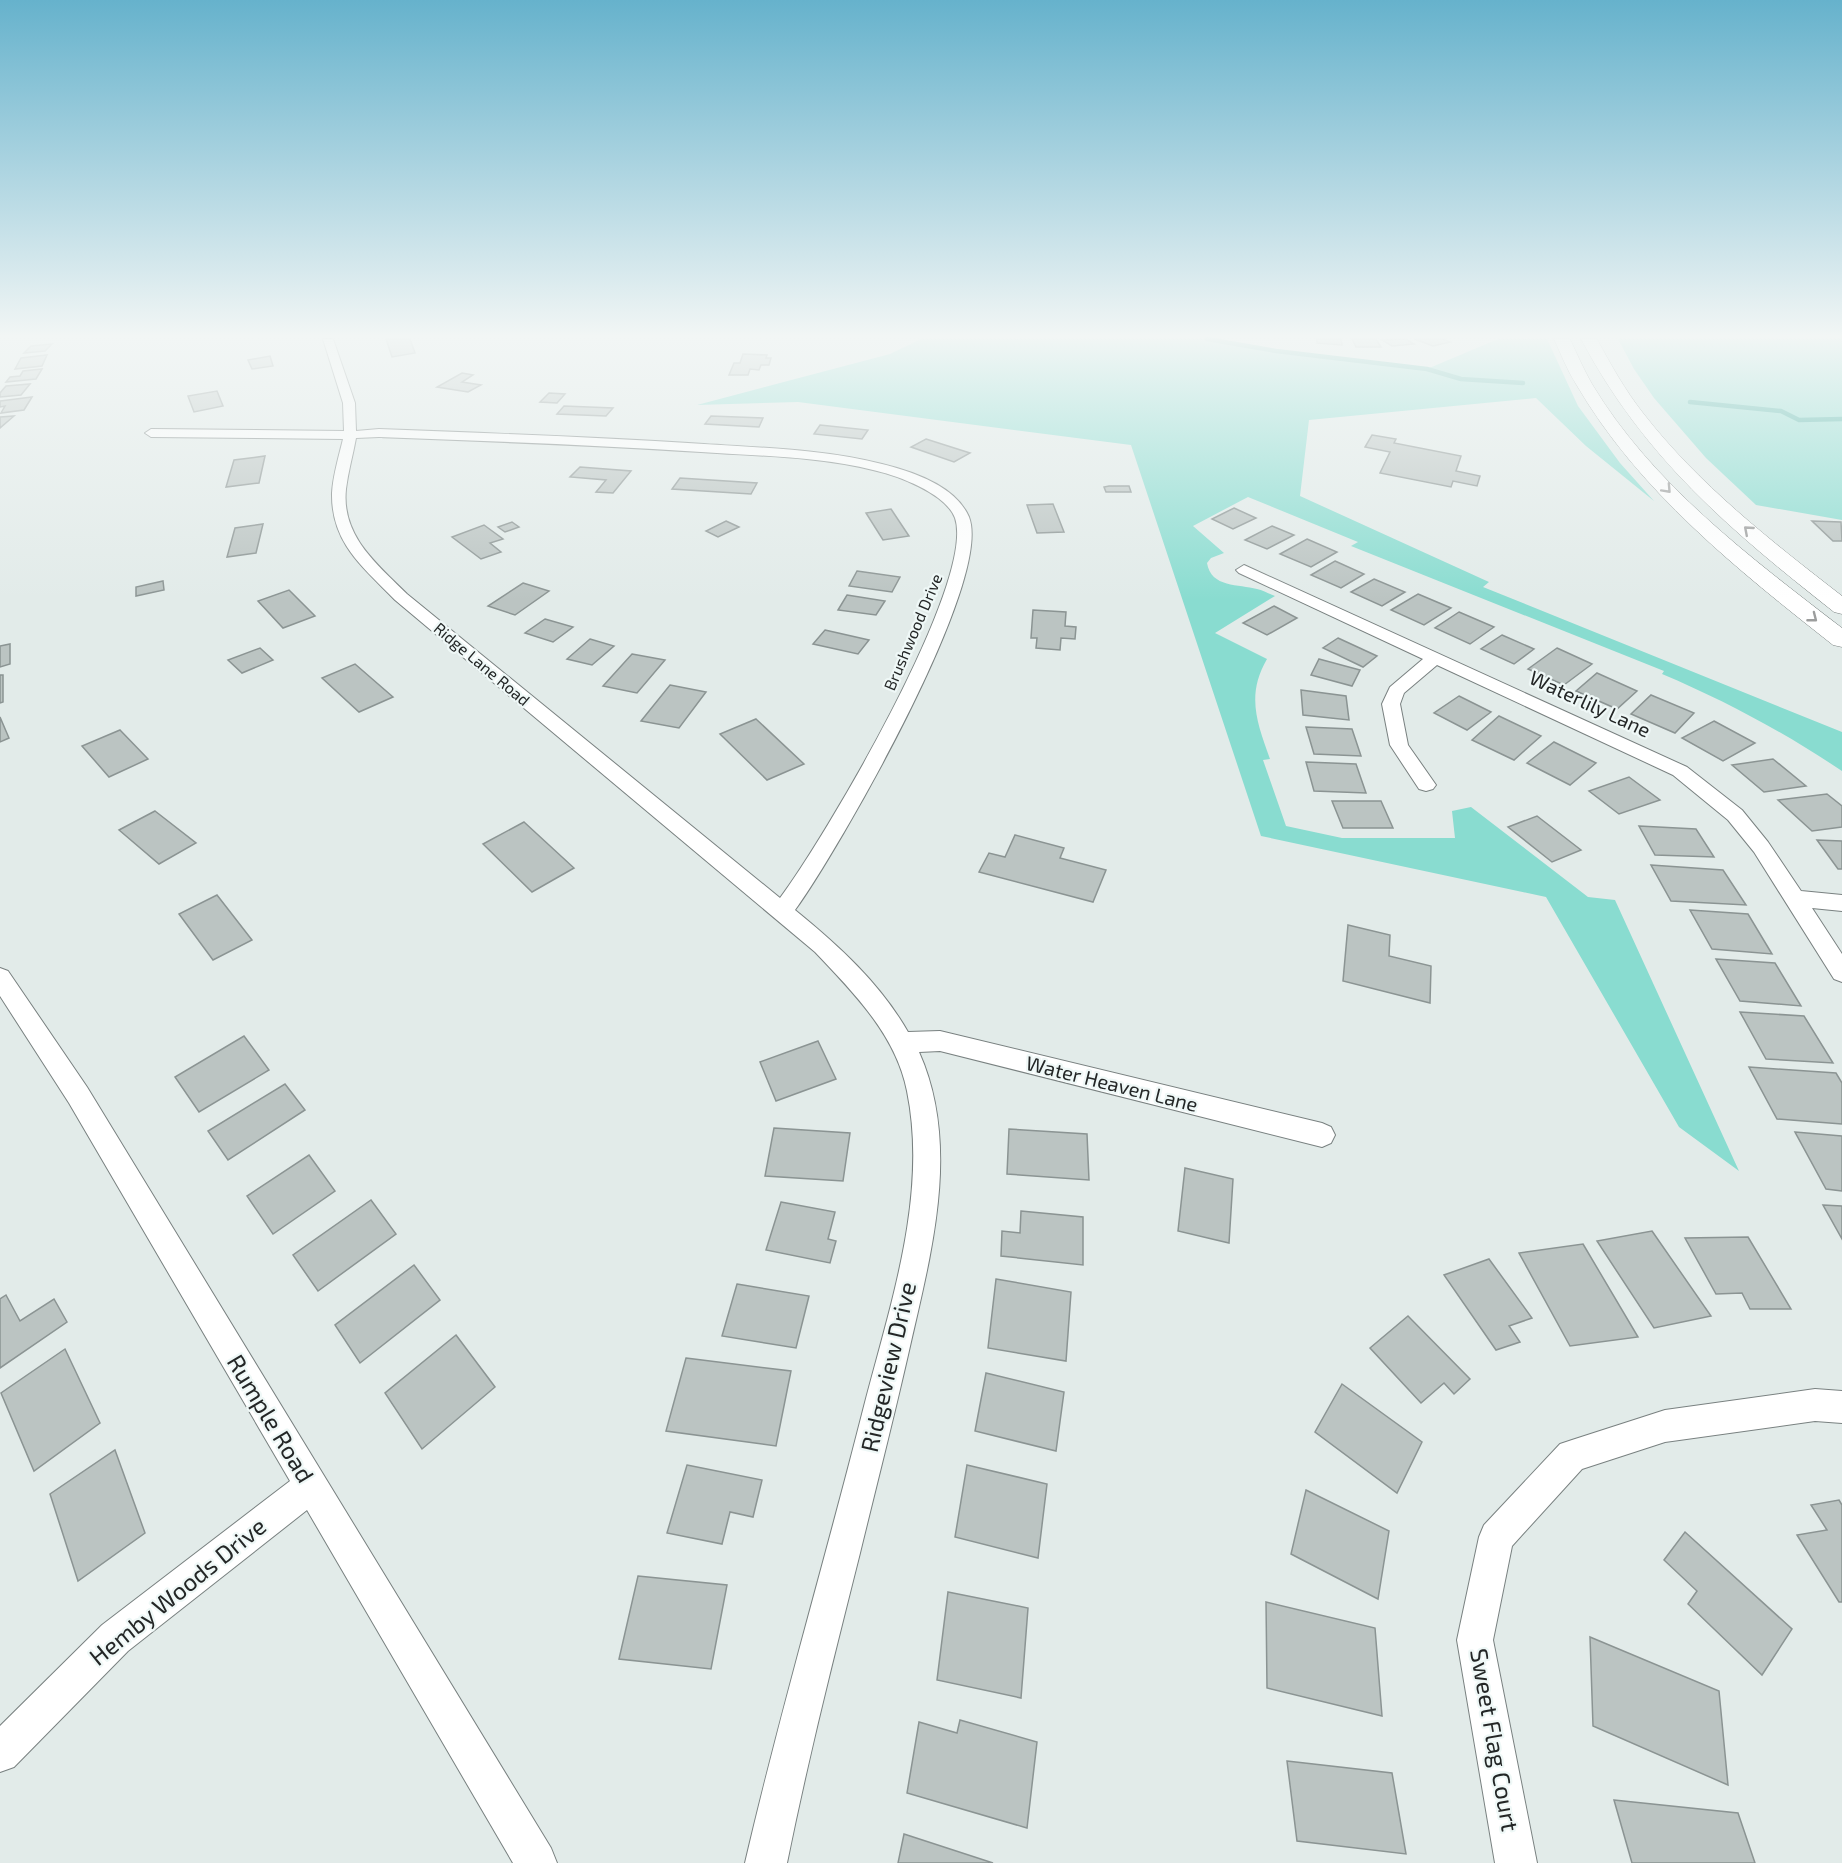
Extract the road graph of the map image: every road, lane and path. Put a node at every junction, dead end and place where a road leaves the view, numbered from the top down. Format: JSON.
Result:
{"nodes":[{"id":1,"x":350,"y":426,"type":"edge"},
{"id":2,"x":1613,"y":426,"type":"edge"},
{"id":3,"x":1647,"y":426,"type":"edge"},
{"id":4,"x":151,"y":433,"type":"dead end"},
{"id":5,"x":350,"y":435,"type":"junction"},
{"id":6,"x":1244,"y":570,"type":"dead end"},
{"id":7,"x":1842,"y":607,"type":"edge"},
{"id":8,"x":1842,"y":640,"type":"edge"},
{"id":9,"x":1435,"y":657,"type":"junction"},
{"id":10,"x":1426,"y":785,"type":"dead end"},
{"id":11,"x":1797,"y":899,"type":"junction"},
{"id":12,"x":1842,"y":903,"type":"edge"},
{"id":13,"x":782,"y":911,"type":"junction"},
{"id":14,"x":1842,"y":973,"type":"edge"},
{"id":15,"x":2,"y":986,"type":"edge"},
{"id":16,"x":902,"y":1042,"type":"junction"},
{"id":17,"x":1322,"y":1135,"type":"dead end"},
{"id":18,"x":1842,"y":1407,"type":"edge"},
{"id":19,"x":310,"y":1487,"type":"junction"},
{"id":20,"x":0,"y":1753,"type":"edge"},
{"id":21,"x":536,"y":1863,"type":"edge"},
{"id":22,"x":766,"y":1863,"type":"edge"},
{"id":23,"x":1516,"y":1863,"type":"edge"}],
"edges":[{"from":1,"to":5,"type":"street","name":"Ridge Lane Road"},
{"from":2,"to":8,"type":"main road","one_way":true},
{"from":7,"to":3,"type":"main road","one_way":true},
{"from":4,"to":5,"type":"street","name":"Brushwood Drive"},
{"from":5,"to":13,"type":"street","name":"Ridge Lane Road"},
{"from":5,"to":13,"type":"street","name":"Brushwood Drive"},
{"from":6,"to":9,"type":"street","name":"Waterlily Lane"},
{"from":9,"to":10,"type":"street"},
{"from":9,"to":11,"type":"street","name":"Waterlily Lane"},
{"from":11,"to":12,"type":"street"},
{"from":11,"to":14,"type":"street","name":"Waterlily Lane"},
{"from":13,"to":16,"type":"street","name":"Ridgeview Drive"},
{"from":15,"to":19,"type":"street","name":"Rumple Road"},
{"from":16,"to":17,"type":"street","name":"Water Heaven Lane"},
{"from":16,"to":22,"type":"street","name":"Ridgeview Drive"},
{"from":18,"to":23,"type":"street","name":"Sweet Flag Court"},
{"from":19,"to":20,"type":"street","name":"Hemby Woods Drive"},
{"from":19,"to":21,"type":"street","name":"Rumple Road"}]}
